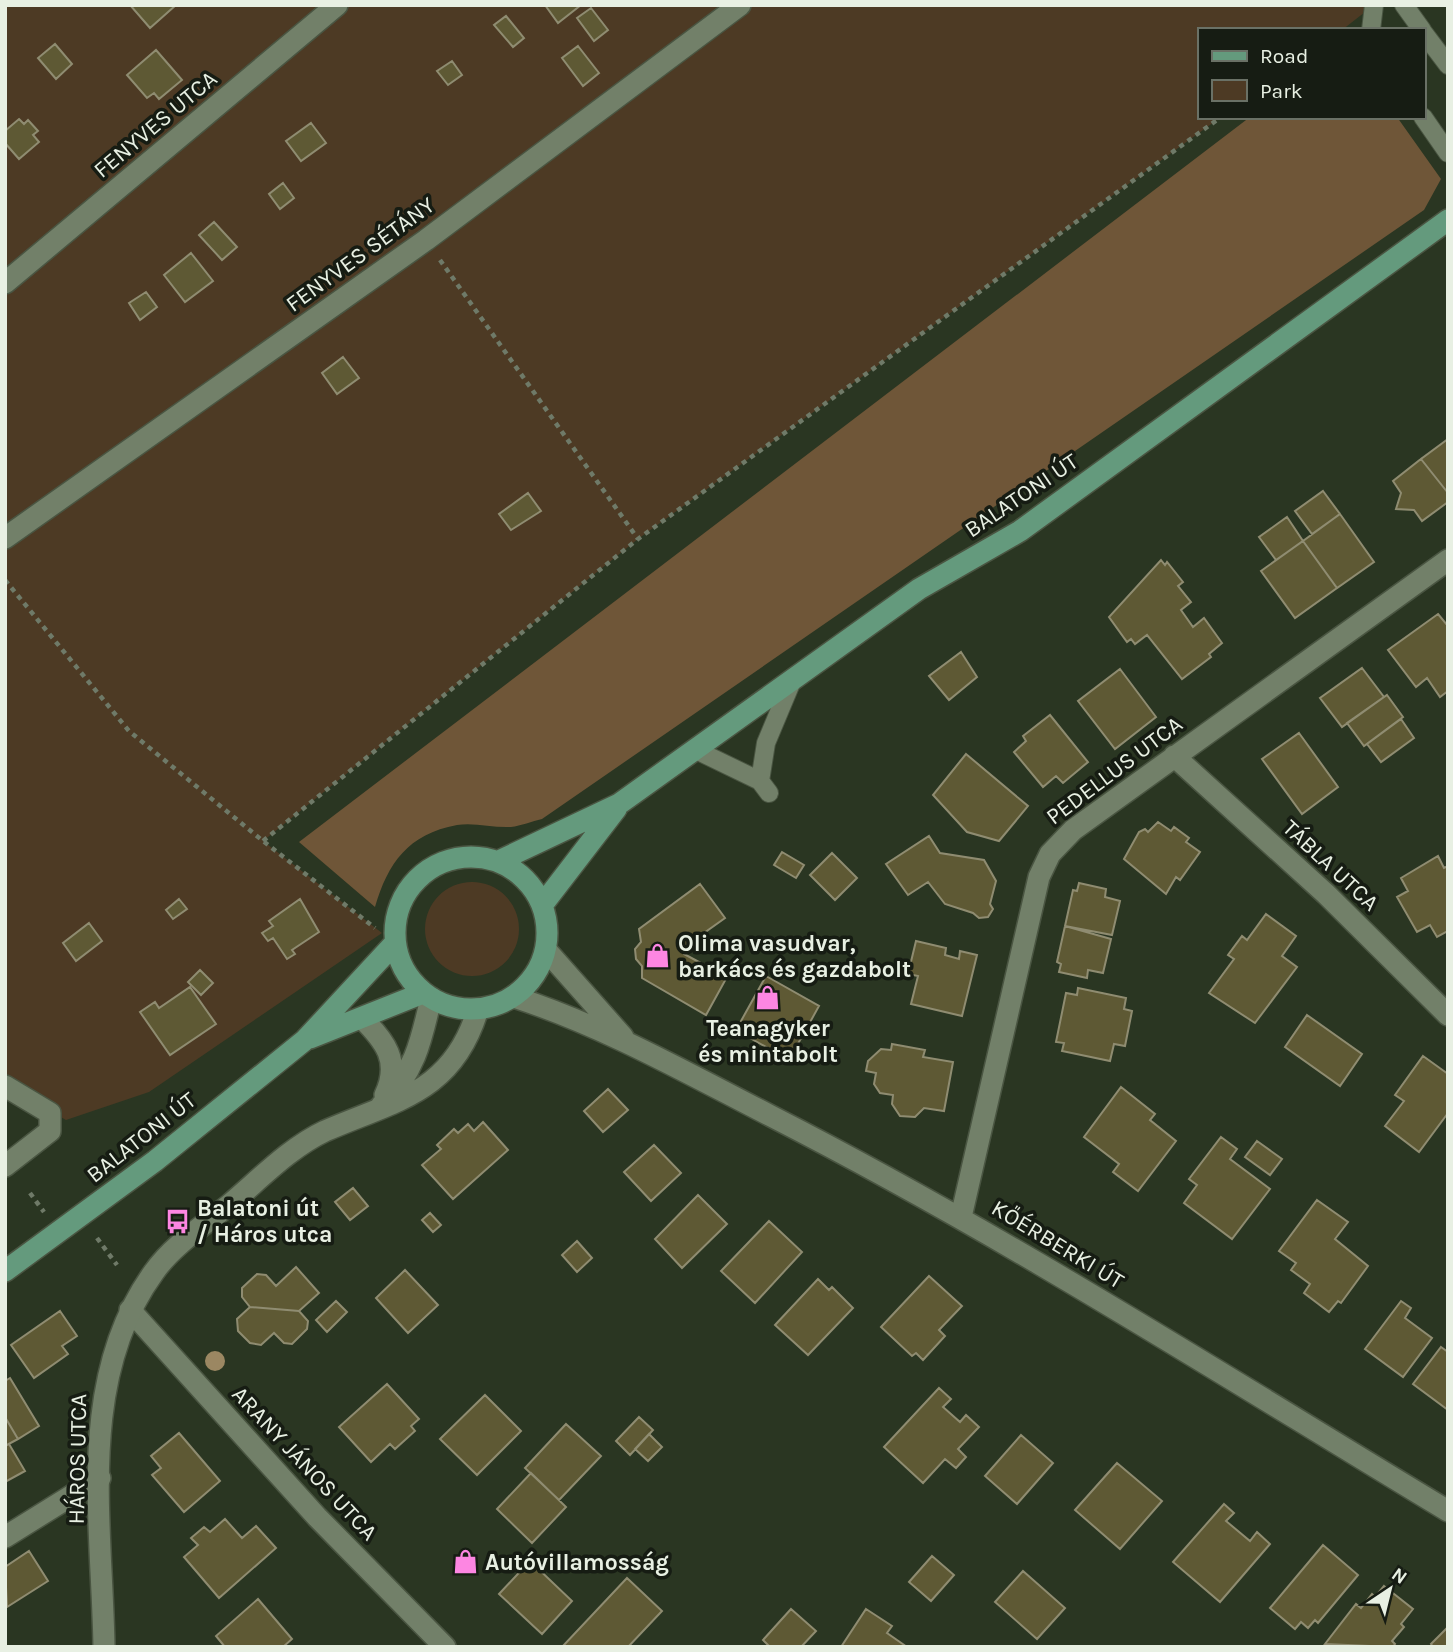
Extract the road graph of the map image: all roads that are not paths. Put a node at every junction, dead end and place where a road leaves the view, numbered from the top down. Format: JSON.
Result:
{"nodes":[{"id":1,"x":337,"y":5,"type":"edge"},
{"id":2,"x":740,"y":5,"type":"edge"},
{"id":3,"x":1404,"y":5,"type":"edge"},
{"id":4,"x":1378,"y":6,"type":"edge"},
{"id":5,"x":1372,"y":28,"type":"edge"},
{"id":6,"x":1421,"y":28,"type":"edge"},
{"id":7,"x":1425,"y":34,"type":"edge"},
{"id":8,"x":1448,"y":65,"type":"edge"},
{"id":9,"x":1424,"y":119,"type":"edge"},
{"id":10,"x":1448,"y":153,"type":"edge"},
{"id":11,"x":1448,"y":220,"type":"edge"},
{"id":12,"x":5,"y":283,"type":"edge"},
{"id":13,"x":5,"y":538,"type":"edge"},
{"id":14,"x":1448,"y":560,"type":"edge"},
{"id":15,"x":792,"y":681,"type":"junction"},
{"id":16,"x":696,"y":750,"type":"junction"},
{"id":17,"x":1174,"y":756,"type":"junction"},
{"id":18,"x":619,"y":804,"type":"junction"},
{"id":19,"x":499,"y":862,"type":"junction"},
{"id":20,"x":542,"y":904,"type":"junction"},
{"id":21,"x":389,"y":938,"type":"junction"},
{"id":22,"x":546,"y":950,"type":"junction"},
{"id":23,"x":427,"y":996,"type":"junction"},
{"id":24,"x":514,"y":996,"type":"junction"},
{"id":25,"x":478,"y":1009,"type":"junction"},
{"id":26,"x":1448,"y":1015,"type":"edge"},
{"id":27,"x":362,"y":1018,"type":"junction"},
{"id":28,"x":305,"y":1040,"type":"junction"},
{"id":29,"x":629,"y":1044,"type":"junction"},
{"id":30,"x":5,"y":1086,"type":"edge"},
{"id":31,"x":379,"y":1107,"type":"junction"},
{"id":32,"x":5,"y":1166,"type":"edge"},
{"id":33,"x":961,"y":1217,"type":"junction"},
{"id":34,"x":5,"y":1272,"type":"edge"},
{"id":35,"x":130,"y":1310,"type":"junction"},
{"id":36,"x":100,"y":1478,"type":"junction"},
{"id":37,"x":1448,"y":1511,"type":"edge"},
{"id":38,"x":5,"y":1537,"type":"edge"},
{"id":39,"x":104,"y":1647,"type":"edge"},
{"id":40,"x":446,"y":1647,"type":"edge"}],
"edges":[{"from":1,"to":12,"type":"street","name":"FENYVES UTCA"},
{"from":2,"to":13,"type":"street","name":"FENYVES SÉTÁNY"},
{"from":3,"to":6,"type":"lane"},
{"from":4,"to":5,"type":"lane"},
{"from":7,"to":8,"type":"lane"},
{"from":9,"to":10,"type":"lane"},
{"from":11,"to":15,"type":"main road","name":"BALATONI ÚT"},
{"from":14,"to":17,"type":"street","name":"PEDELLUS UTCA"},
{"from":15,"to":16,"type":"main road","name":"BALATONI ÚT"},
{"from":15,"to":16,"type":"lane"},
{"from":16,"to":18,"type":"main road","name":"BALATONI ÚT"},
{"from":17,"to":26,"type":"street","name":"TÁBLA UTCA"},
{"from":17,"to":33,"type":"street","name":"PEDELLUS UTCA"},
{"from":18,"to":19,"type":"main road","name":"BALATONI ÚT"},
{"from":18,"to":20,"type":"main road","name":"BALATONI ÚT"},
{"from":19,"to":20,"type":"main road"},
{"from":19,"to":21,"type":"main road"},
{"from":20,"to":22,"type":"main road"},
{"from":21,"to":23,"type":"main road"},
{"from":21,"to":28,"type":"main road","name":"BALATONI ÚT"},
{"from":22,"to":24,"type":"main road"},
{"from":22,"to":29,"type":"street","name":"KŐÉRBERKI ÚT"},
{"from":23,"to":25,"type":"main road"},
{"from":23,"to":27,"type":"main road","name":"BALATONI ÚT"},
{"from":23,"to":31,"type":"street","name":"HÁROS UTCA"},
{"from":24,"to":25,"type":"main road"},
{"from":24,"to":29,"type":"street","name":"KŐÉRBERKI ÚT"},
{"from":25,"to":31,"type":"street","name":"HÁROS UTCA"},
{"from":27,"to":28,"type":"main road","name":"BALATONI ÚT"},
{"from":27,"to":31,"type":"street"},
{"from":28,"to":34,"type":"main road","name":"BALATONI ÚT"},
{"from":29,"to":33,"type":"street","name":"KŐÉRBERKI ÚT"},
{"from":30,"to":32,"type":"street"},
{"from":31,"to":35,"type":"street","name":"HÁROS UTCA"},
{"from":33,"to":37,"type":"street","name":"KŐÉRBERKI ÚT"},
{"from":35,"to":36,"type":"street","name":"HÁROS UTCA"},
{"from":35,"to":40,"type":"street","name":"ARANY JÁNOS UTCA"},
{"from":36,"to":38,"type":"street"},
{"from":36,"to":39,"type":"street","name":"HÁROS UTCA"}]}
